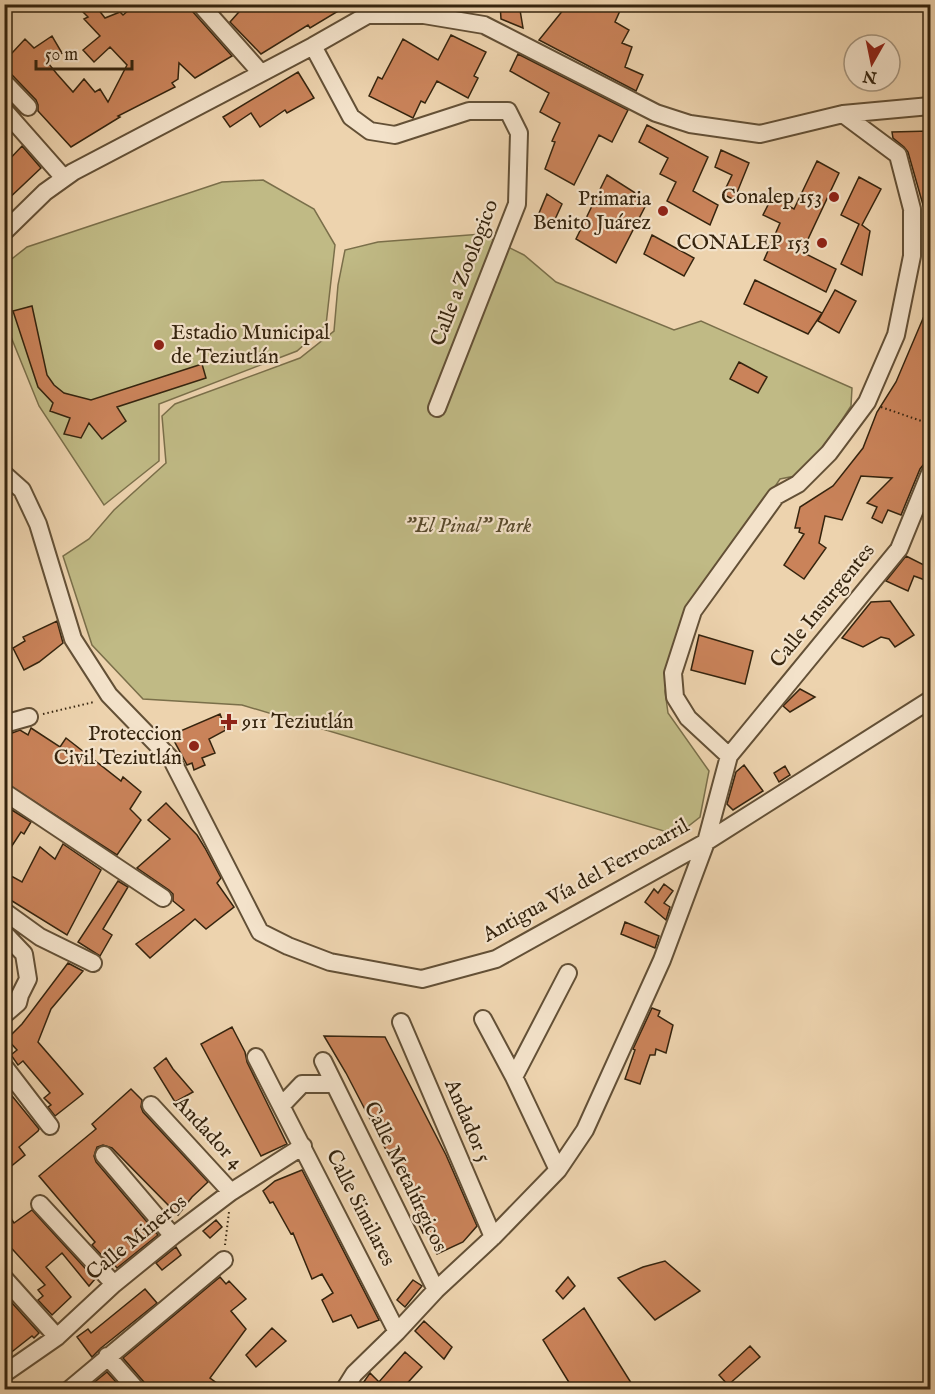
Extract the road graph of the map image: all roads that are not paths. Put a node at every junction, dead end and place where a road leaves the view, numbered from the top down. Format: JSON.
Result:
{"nodes":[{"id":1,"x":200,"y":4,"type":"edge"},
{"id":2,"x":386,"y":4,"type":"edge"},
{"id":3,"x":369,"y":15,"type":"junction"},
{"id":4,"x":313,"y":46,"type":"junction"},
{"id":5,"x":261,"y":73,"type":"junction"},
{"id":6,"x":4,"y":82,"type":"edge"},
{"id":7,"x":930,"y":106,"type":"edge"},
{"id":8,"x":28,"y":107,"type":"dead end"},
{"id":9,"x":4,"y":110,"type":"edge"},
{"id":10,"x":843,"y":114,"type":"junction"},
{"id":11,"x":64,"y":178,"type":"junction"},
{"id":12,"x":4,"y":232,"type":"edge"},
{"id":13,"x":437,"y":408,"type":"dead end"},
{"id":14,"x":930,"y":473,"type":"edge"},
{"id":15,"x":4,"y":474,"type":"edge"},
{"id":16,"x":930,"y":700,"type":"edge"},
{"id":17,"x":29,"y":717,"type":"road end"},
{"id":18,"x":4,"y":724,"type":"edge"},
{"id":19,"x":729,"y":756,"type":"junction"},
{"id":20,"x":4,"y":792,"type":"edge"},
{"id":21,"x":706,"y":842,"type":"junction"},
{"id":22,"x":163,"y":898,"type":"dead end"},
{"id":23,"x":4,"y":911,"type":"edge"},
{"id":24,"x":4,"y":933,"type":"edge"},
{"id":25,"x":40,"y":938,"type":"junction"},
{"id":26,"x":24,"y":954,"type":"junction"},
{"id":27,"x":93,"y":963,"type":"dead end"},
{"id":28,"x":568,"y":973,"type":"dead end"},
{"id":29,"x":12,"y":996,"type":"edge"},
{"id":30,"x":4,"y":1015,"type":"edge"},
{"id":31,"x":483,"y":1019,"type":"dead end"},
{"id":32,"x":401,"y":1022,"type":"dead end"},
{"id":33,"x":256,"y":1057,"type":"dead end"},
{"id":34,"x":323,"y":1061,"type":"dead end"},
{"id":35,"x":4,"y":1066,"type":"edge"},
{"id":36,"x":514,"y":1077,"type":"junction"},
{"id":37,"x":334,"y":1084,"type":"junction"},
{"id":38,"x":151,"y":1105,"type":"dead end"},
{"id":39,"x":282,"y":1105,"type":"junction"},
{"id":40,"x":50,"y":1126,"type":"dead end"},
{"id":41,"x":303,"y":1146,"type":"junction"},
{"id":42,"x":104,"y":1155,"type":"dead end"},
{"id":43,"x":558,"y":1170,"type":"junction"},
{"id":44,"x":231,"y":1192,"type":"junction"},
{"id":45,"x":40,"y":1204,"type":"dead end"},
{"id":46,"x":173,"y":1236,"type":"junction"},
{"id":47,"x":493,"y":1237,"type":"junction"},
{"id":48,"x":224,"y":1260,"type":"road end"},
{"id":49,"x":4,"y":1278,"type":"edge"},
{"id":50,"x":114,"y":1284,"type":"junction"},
{"id":51,"x":436,"y":1290,"type":"junction"},
{"id":52,"x":397,"y":1332,"type":"junction"},
{"id":53,"x":57,"y":1337,"type":"junction"},
{"id":54,"x":107,"y":1356,"type":"junction"},
{"id":55,"x":4,"y":1372,"type":"edge"},
{"id":56,"x":69,"y":1389,"type":"edge"},
{"id":57,"x":137,"y":1389,"type":"edge"},
{"id":58,"x":344,"y":1389,"type":"edge"}],
"edges":[{"from":1,"to":5,"type":"street"},
{"from":2,"to":3,"type":"street"},
{"from":3,"to":4,"type":"street"},
{"from":3,"to":10,"type":"street"},
{"from":4,"to":5,"type":"street"},
{"from":4,"to":13,"type":"street","name":"Calle a Zoologico"},
{"from":5,"to":11,"type":"street"},
{"from":6,"to":8,"type":"street"},
{"from":7,"to":10,"type":"street"},
{"from":9,"to":11,"type":"street"},
{"from":10,"to":19,"type":"street"},
{"from":11,"to":12,"type":"street"},
{"from":14,"to":19,"type":"street","name":"Calle Insurgentes"},
{"from":15,"to":21,"type":"street","name":"Antigua Vía del Ferrocarril"},
{"from":16,"to":21,"type":"street","name":"Antigua Vía del Ferrocarril"},
{"from":17,"to":18,"type":"street"},
{"from":19,"to":21,"type":"street"},
{"from":20,"to":22,"type":"street"},
{"from":21,"to":43,"type":"street"},
{"from":23,"to":25,"type":"street"},
{"from":24,"to":26,"type":"street"},
{"from":25,"to":26,"type":"street"},
{"from":25,"to":27,"type":"street"},
{"from":26,"to":29,"type":"street"},
{"from":28,"to":36,"type":"street"},
{"from":29,"to":30,"type":"street"},
{"from":31,"to":36,"type":"street"},
{"from":32,"to":47,"type":"street","name":"Andador 5"},
{"from":33,"to":39,"type":"street","name":"Calle Similares"},
{"from":34,"to":37,"type":"street","name":"Calle Metalúrgicos"},
{"from":35,"to":40,"type":"street"},
{"from":36,"to":43,"type":"street"},
{"from":37,"to":39,"type":"street"},
{"from":37,"to":51,"type":"street","name":"Calle Metalúrgicos"},
{"from":38,"to":44,"type":"street","name":"Andador 4"},
{"from":39,"to":41,"type":"street","name":"Calle Similares"},
{"from":41,"to":44,"type":"street","name":"Calle Mineros"},
{"from":41,"to":52,"type":"street","name":"Calle Similares"},
{"from":42,"to":46,"type":"street"},
{"from":43,"to":47,"type":"street"},
{"from":44,"to":46,"type":"street","name":"Calle Mineros"},
{"from":45,"to":50,"type":"street"},
{"from":46,"to":50,"type":"street","name":"Calle Mineros"},
{"from":47,"to":51,"type":"street"},
{"from":48,"to":54,"type":"street"},
{"from":49,"to":53,"type":"street"},
{"from":50,"to":53,"type":"street","name":"Calle Mineros"},
{"from":51,"to":52,"type":"street"},
{"from":52,"to":58,"type":"street"},
{"from":53,"to":55,"type":"street","name":"Calle Mineros"},
{"from":54,"to":56,"type":"street"},
{"from":54,"to":57,"type":"street"}]}
